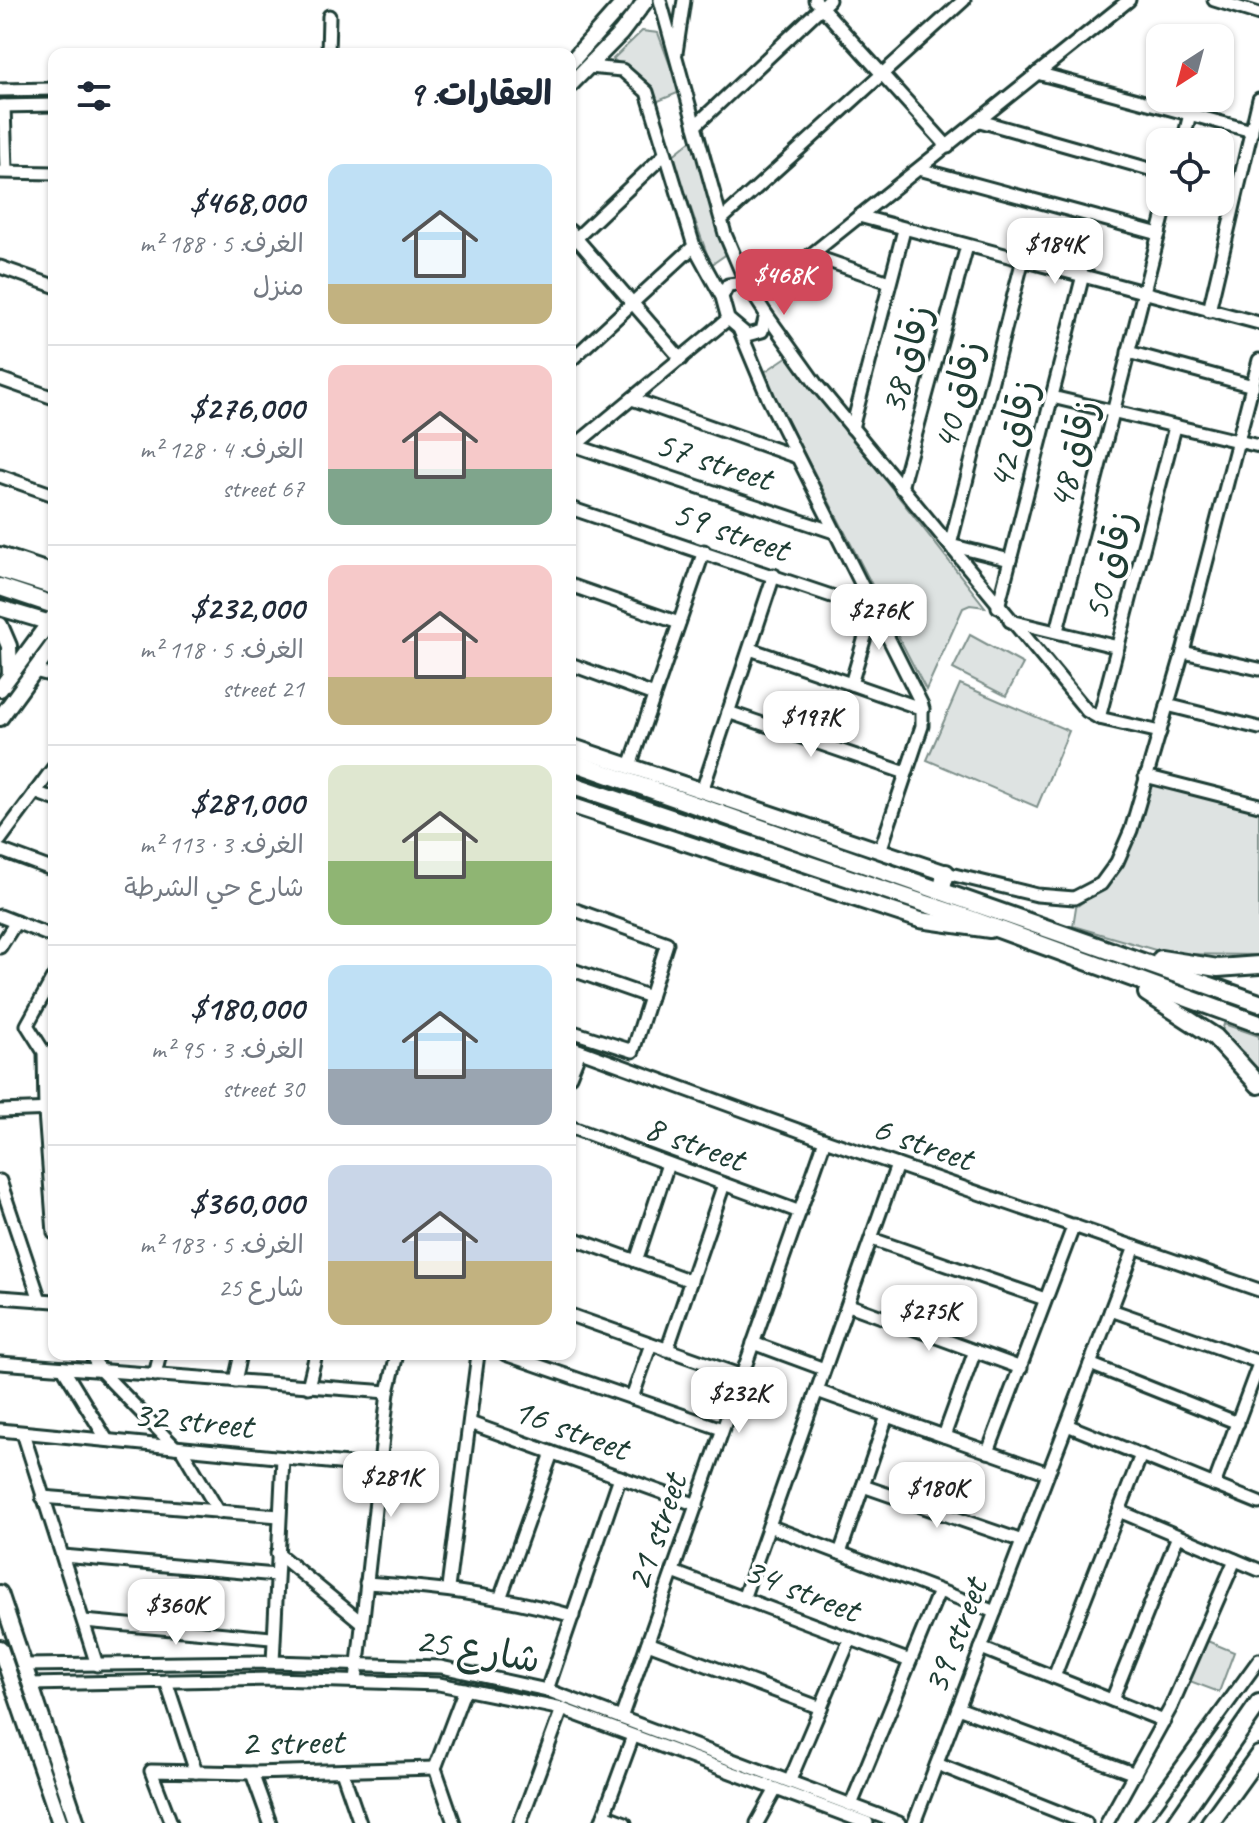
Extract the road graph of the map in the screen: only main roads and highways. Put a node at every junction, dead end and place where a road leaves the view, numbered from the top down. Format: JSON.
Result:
{"nodes":[{"id":1,"x":626,"y":0,"type":"edge"},
{"id":2,"x":646,"y":0,"type":"edge"},
{"id":3,"x":576,"y":56,"type":"edge"},
{"id":4,"x":576,"y":79,"type":"edge"},
{"id":5,"x":0,"y":555,"type":"edge"},
{"id":6,"x":0,"y":569,"type":"edge"},
{"id":7,"x":46,"y":572,"type":"edge"},
{"id":8,"x":0,"y":587,"type":"edge"},
{"id":9,"x":48,"y":603,"type":"edge"},
{"id":10,"x":0,"y":608,"type":"edge"},
{"id":11,"x":48,"y":620,"type":"edge"},
{"id":12,"x":0,"y":625,"type":"edge"},
{"id":13,"x":48,"y":626,"type":"edge"},
{"id":14,"x":43,"y":663,"type":"edge"},
{"id":15,"x":10,"y":675,"type":"junction"},
{"id":16,"x":0,"y":689,"type":"edge"},
{"id":17,"x":0,"y":718,"type":"edge"},
{"id":18,"x":576,"y":748,"type":"edge"},
{"id":19,"x":576,"y":763,"type":"edge"},
{"id":20,"x":576,"y":786,"type":"edge"},
{"id":21,"x":576,"y":812,"type":"edge"},
{"id":22,"x":946,"y":873,"type":"joint"},
{"id":23,"x":941,"y":891,"type":"junction"},
{"id":24,"x":996,"y":931,"type":"junction"},
{"id":25,"x":1088,"y":942,"type":"junction"},
{"id":26,"x":1088,"y":964,"type":"junction"},
{"id":27,"x":1259,"y":965,"type":"edge"},
{"id":28,"x":1259,"y":1003,"type":"edge"},
{"id":29,"x":1259,"y":1024,"type":"edge"},
{"id":30,"x":1259,"y":1085,"type":"edge"},
{"id":31,"x":0,"y":1593,"type":"edge"},
{"id":32,"x":0,"y":1648,"type":"edge"},
{"id":33,"x":1259,"y":1703,"type":"edge"},
{"id":34,"x":1259,"y":1755,"type":"edge"},
{"id":35,"x":1177,"y":1822,"type":"edge"},
{"id":36,"x":60,"y":1823,"type":"edge"},
{"id":37,"x":77,"y":1823,"type":"edge"},
{"id":38,"x":1210,"y":1823,"type":"edge"}],
"edges":[{"from":1,"to":3,"type":"main road"},
{"from":2,"to":4,"type":"main road"},
{"from":5,"to":7,"type":"main road"},
{"from":6,"to":7,"type":"highway"},
{"from":8,"to":9,"type":"highway"},
{"from":10,"to":11,"type":"main road"},
{"from":12,"to":15,"type":"main road"},
{"from":13,"to":15,"type":"main road"},
{"from":14,"to":17,"type":"main road"},
{"from":15,"to":16,"type":"main road"},
{"from":18,"to":22,"type":"main road"},
{"from":19,"to":23,"type":"highway"},
{"from":20,"to":24,"type":"highway"},
{"from":21,"to":24,"type":"main road"},
{"from":22,"to":23,"type":"highway"},
{"from":23,"to":25,"type":"highway"},
{"from":24,"to":26,"type":"highway"},
{"from":25,"to":27,"type":"highway"},
{"from":25,"to":28,"type":"highway"},
{"from":26,"to":29,"type":"highway"},
{"from":26,"to":30,"type":"highway"},
{"from":31,"to":37,"type":"main road"},
{"from":32,"to":36,"type":"main road"},
{"from":33,"to":35,"type":"highway"},
{"from":34,"to":38,"type":"highway"}]}
